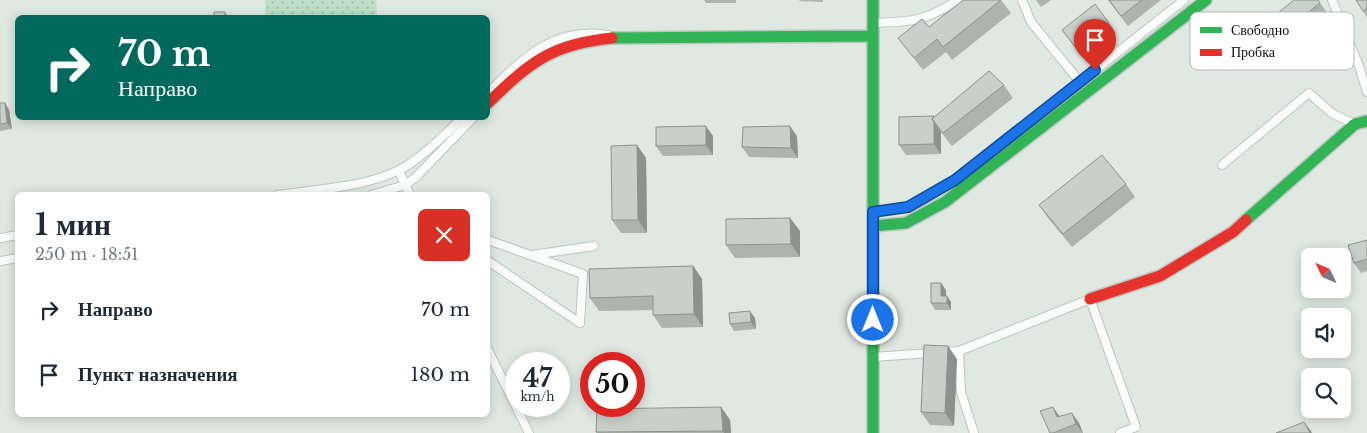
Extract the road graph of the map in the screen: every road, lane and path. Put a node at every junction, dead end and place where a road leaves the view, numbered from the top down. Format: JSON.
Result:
{"nodes":[{"id":1,"x":873,"y":0,"type":"edge"},
{"id":2,"x":958,"y":0,"type":"edge"},
{"id":3,"x":1022,"y":0,"type":"edge"},
{"id":4,"x":1184,"y":0,"type":"edge"},
{"id":5,"x":1206,"y":0,"type":"edge"},
{"id":6,"x":1332,"y":0,"type":"edge"},
{"id":7,"x":1190,"y":12,"type":"edge"},
{"id":8,"x":1190,"y":12,"type":"edge"},
{"id":9,"x":1338,"y":12,"type":"edge"},
{"id":10,"x":873,"y":23,"type":"junction"},
{"id":11,"x":873,"y":36,"type":"junction"},
{"id":12,"x":618,"y":37,"type":"junction"},
{"id":13,"x":1354,"y":46,"type":"edge"},
{"id":14,"x":1363,"y":65,"type":"edge"},
{"id":15,"x":1080,"y":82,"type":"junction"},
{"id":16,"x":490,"y":91,"type":"edge"},
{"id":17,"x":1367,"y":92,"type":"edge"},
{"id":18,"x":490,"y":101,"type":"edge"},
{"id":19,"x":460,"y":120,"type":"edge"},
{"id":20,"x":471,"y":120,"type":"edge"},
{"id":21,"x":1361,"y":123,"type":"edge"},
{"id":22,"x":1222,"y":165,"type":"dead end"},
{"id":23,"x":399,"y":171,"type":"junction"},
{"id":24,"x":405,"y":185,"type":"junction"},
{"id":25,"x":296,"y":192,"type":"edge"},
{"id":26,"x":382,"y":192,"type":"edge"},
{"id":27,"x":408,"y":192,"type":"edge"},
{"id":28,"x":873,"y":212,"type":"junction"},
{"id":29,"x":873,"y":226,"type":"junction"},
{"id":30,"x":15,"y":236,"type":"edge"},
{"id":31,"x":0,"y":238,"type":"edge"},
{"id":32,"x":490,"y":241,"type":"edge"},
{"id":33,"x":594,"y":246,"type":"dead end"},
{"id":34,"x":530,"y":255,"type":"junction"},
{"id":35,"x":15,"y":258,"type":"edge"},
{"id":36,"x":0,"y":261,"type":"edge"},
{"id":37,"x":490,"y":262,"type":"edge"},
{"id":38,"x":1090,"y":299,"type":"junction"},
{"id":39,"x":959,"y":352,"type":"junction"},
{"id":40,"x":490,"y":354,"type":"edge"},
{"id":41,"x":873,"y":357,"type":"junction"},
{"id":42,"x":529,"y":433,"type":"edge"},
{"id":43,"x":873,"y":433,"type":"edge"},
{"id":44,"x":974,"y":433,"type":"edge"},
{"id":45,"x":1120,"y":433,"type":"edge"}],
"edges":[{"from":1,"to":10,"type":"street"},
{"from":2,"to":10,"type":"street"},
{"from":3,"to":15,"type":"street"},
{"from":4,"to":15,"type":"street"},
{"from":5,"to":8,"type":"street"},
{"from":6,"to":9,"type":"street"},
{"from":7,"to":29,"type":"street"},
{"from":10,"to":11,"type":"street"},
{"from":11,"to":12,"type":"street"},
{"from":11,"to":28,"type":"street"},
{"from":12,"to":16,"type":"street"},
{"from":12,"to":18,"type":"street"},
{"from":13,"to":14,"type":"street"},
{"from":14,"to":17,"type":"street"},
{"from":15,"to":28,"type":"street"},
{"from":19,"to":23,"type":"street"},
{"from":20,"to":24,"type":"street"},
{"from":21,"to":22,"type":"street"},
{"from":21,"to":38,"type":"street"},
{"from":23,"to":24,"type":"street"},
{"from":23,"to":25,"type":"street"},
{"from":24,"to":26,"type":"street"},
{"from":24,"to":27,"type":"street"},
{"from":28,"to":29,"type":"street"},
{"from":29,"to":41,"type":"street"},
{"from":30,"to":31,"type":"street"},
{"from":32,"to":34,"type":"street"},
{"from":33,"to":34,"type":"street"},
{"from":34,"to":37,"type":"street"},
{"from":35,"to":36,"type":"street"},
{"from":38,"to":39,"type":"street"},
{"from":38,"to":45,"type":"street"},
{"from":39,"to":41,"type":"street"},
{"from":39,"to":44,"type":"street"},
{"from":40,"to":42,"type":"street"},
{"from":41,"to":43,"type":"street"}]}
